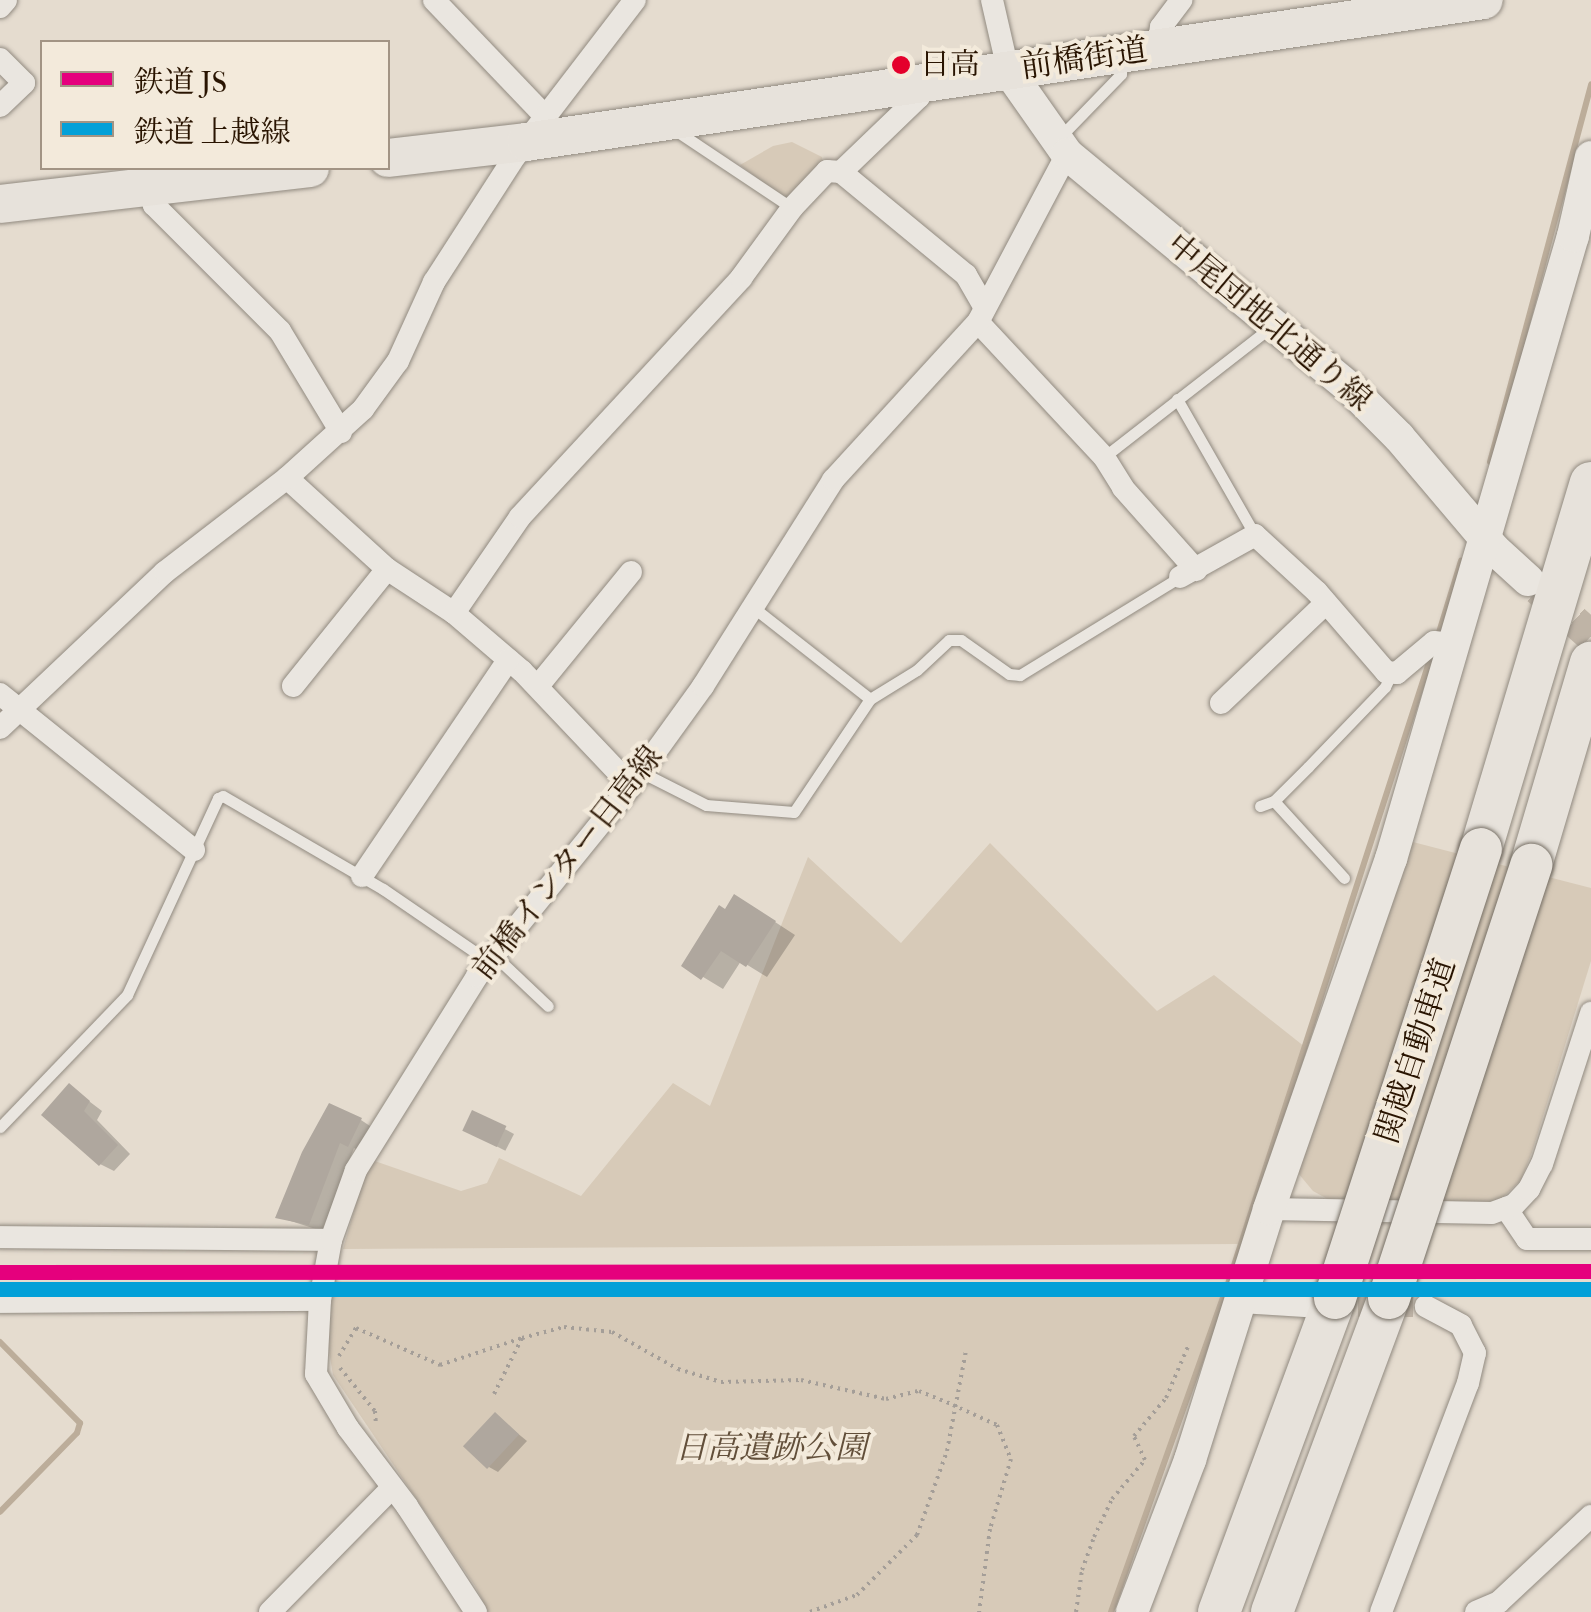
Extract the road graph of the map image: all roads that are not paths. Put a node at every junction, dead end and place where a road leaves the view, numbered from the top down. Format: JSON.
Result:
{"nodes":[{"id":1,"x":6,"y":0,"type":"edge"},
{"id":2,"x":434,"y":0,"type":"edge"},
{"id":3,"x":635,"y":0,"type":"edge"},
{"id":4,"x":992,"y":0,"type":"edge"},
{"id":5,"x":1181,"y":0,"type":"edge"},
{"id":6,"x":1484,"y":0,"type":"edge"},
{"id":7,"x":0,"y":7,"type":"edge"},
{"id":8,"x":1348,"y":10,"type":"edge"},
{"id":9,"x":1158,"y":48,"type":"junction"},
{"id":10,"x":1121,"y":53,"type":"junction"},
{"id":11,"x":0,"y":60,"type":"edge"},
{"id":12,"x":1008,"y":70,"type":"junction"},
{"id":13,"x":917,"y":82,"type":"junction"},
{"id":14,"x":0,"y":106,"type":"edge"},
{"id":15,"x":661,"y":120,"type":"junction"},
{"id":16,"x":536,"y":129,"type":"junction"},
{"id":17,"x":1061,"y":148,"type":"junction"},
{"id":18,"x":390,"y":158,"type":"edge"},
{"id":19,"x":1591,"y":158,"type":"edge"},
{"id":20,"x":292,"y":170,"type":"edge"},
{"id":21,"x":841,"y":172,"type":"junction"},
{"id":22,"x":148,"y":186,"type":"junction"},
{"id":23,"x":0,"y":204,"type":"edge"},
{"id":24,"x":792,"y":208,"type":"junction"},
{"id":25,"x":982,"y":315,"type":"junction"},
{"id":26,"x":1274,"y":324,"type":"junction"},
{"id":27,"x":1177,"y":399,"type":"junction"},
{"id":28,"x":341,"y":432,"type":"junction"},
{"id":29,"x":1104,"y":457,"type":"junction"},
{"id":30,"x":287,"y":478,"type":"junction"},
{"id":31,"x":1591,"y":483,"type":"edge"},
{"id":32,"x":1256,"y":535,"type":"junction"},
{"id":33,"x":1484,"y":538,"type":"junction"},
{"id":34,"x":387,"y":568,"type":"junction"},
{"id":35,"x":631,"y":572,"type":"dead end"},
{"id":36,"x":1188,"y":573,"type":"junction"},
{"id":37,"x":1528,"y":580,"type":"tunnel mouth"},
{"id":38,"x":1326,"y":603,"type":"junction"},
{"id":39,"x":754,"y":608,"type":"junction"},
{"id":40,"x":454,"y":612,"type":"junction"},
{"id":41,"x":1452,"y":644,"type":"junction"},
{"id":42,"x":508,"y":660,"type":"junction"},
{"id":43,"x":1591,"y":663,"type":"edge"},
{"id":44,"x":1391,"y":674,"type":"junction"},
{"id":45,"x":294,"y":686,"type":"dead end"},
{"id":46,"x":538,"y":686,"type":"junction"},
{"id":47,"x":0,"y":694,"type":"edge"},
{"id":48,"x":870,"y":699,"type":"junction"},
{"id":49,"x":1222,"y":703,"type":"dead end"},
{"id":50,"x":18,"y":711,"type":"junction"},
{"id":51,"x":0,"y":728,"type":"edge"},
{"id":52,"x":636,"y":779,"type":"junction"},
{"id":53,"x":1274,"y":801,"type":"junction"},
{"id":54,"x":1260,"y":806,"type":"dead end"},
{"id":55,"x":194,"y":850,"type":"junction"},
{"id":56,"x":362,"y":876,"type":"junction"},
{"id":57,"x":1344,"y":878,"type":"dead end"},
{"id":58,"x":491,"y":958,"type":"junction"},
{"id":59,"x":548,"y":1006,"type":"dead end"},
{"id":60,"x":1591,"y":1013,"type":"edge"},
{"id":61,"x":0,"y":1127,"type":"edge"},
{"id":62,"x":1269,"y":1208,"type":"junction"},
{"id":63,"x":1506,"y":1208,"type":"junction"},
{"id":64,"x":0,"y":1237,"type":"edge"},
{"id":65,"x":1591,"y":1239,"type":"edge"},
{"id":66,"x":331,"y":1240,"type":"junction"},
{"id":67,"x":320,"y":1300,"type":"junction"},
{"id":68,"x":0,"y":1302,"type":"edge"},
{"id":69,"x":1240,"y":1302,"type":"junction"},
{"id":70,"x":1320,"y":1302,"type":"junction"},
{"id":71,"x":1408,"y":1302,"type":"junction"},
{"id":72,"x":392,"y":1488,"type":"junction"},
{"id":73,"x":1591,"y":1516,"type":"edge"},
{"id":74,"x":270,"y":1612,"type":"edge"},
{"id":75,"x":476,"y":1612,"type":"edge"},
{"id":76,"x":1132,"y":1612,"type":"edge"},
{"id":77,"x":1219,"y":1612,"type":"edge"},
{"id":78,"x":1272,"y":1612,"type":"edge"},
{"id":79,"x":1381,"y":1612,"type":"edge"},
{"id":80,"x":1476,"y":1612,"type":"edge"}],
"edges":[{"from":1,"to":7,"type":"street"},
{"from":2,"to":16,"type":"street"},
{"from":3,"to":16,"type":"street"},
{"from":4,"to":12,"type":"street"},
{"from":5,"to":9,"type":"street"},
{"from":6,"to":8,"type":"main road","name":"前橋街道"},
{"from":8,"to":9,"type":"main road","name":"前橋街道"},
{"from":9,"to":10,"type":"main road","name":"前橋街道"},
{"from":10,"to":12,"type":"main road","name":"前橋街道"},
{"from":10,"to":17,"type":"lane"},
{"from":11,"to":14,"type":"street"},
{"from":12,"to":13,"type":"main road","name":"前橋街道"},
{"from":12,"to":17,"type":"street","name":"中尾団地北通り線"},
{"from":13,"to":15,"type":"main road","name":"前橋街道"},
{"from":13,"to":21,"type":"street"},
{"from":15,"to":16,"type":"main road","name":"前橋街道"},
{"from":15,"to":24,"type":"lane"},
{"from":16,"to":18,"type":"main road","name":"前橋街道"},
{"from":16,"to":28,"type":"street"},
{"from":17,"to":25,"type":"street","name":"前橋インター日高線"},
{"from":17,"to":26,"type":"street","name":"中尾団地北通り線"},
{"from":19,"to":33,"type":"street"},
{"from":20,"to":22,"type":"main road"},
{"from":21,"to":24,"type":"street"},
{"from":21,"to":25,"type":"street"},
{"from":22,"to":23,"type":"main road"},
{"from":22,"to":28,"type":"street"},
{"from":24,"to":40,"type":"street"},
{"from":25,"to":29,"type":"street"},
{"from":25,"to":39,"type":"street","name":"前橋インター日高線"},
{"from":26,"to":27,"type":"lane"},
{"from":26,"to":33,"type":"street","name":"中尾団地北通り線"},
{"from":27,"to":29,"type":"lane"},
{"from":27,"to":32,"type":"lane"},
{"from":28,"to":30,"type":"street"},
{"from":29,"to":36,"type":"street"},
{"from":30,"to":34,"type":"street"},
{"from":30,"to":50,"type":"street"},
{"from":31,"to":70,"type":"highway","name":"関越自動車道","bridge":true},
{"from":32,"to":36,"type":"street"},
{"from":32,"to":38,"type":"street"},
{"from":33,"to":37,"type":"street","name":"中尾団地北通り線"},
{"from":33,"to":41,"type":"street"},
{"from":34,"to":40,"type":"street"},
{"from":34,"to":45,"type":"street"},
{"from":35,"to":46,"type":"street"},
{"from":36,"to":48,"type":"lane"},
{"from":38,"to":44,"type":"street"},
{"from":38,"to":49,"type":"street"},
{"from":39,"to":48,"type":"lane"},
{"from":39,"to":52,"type":"street","name":"前橋インター日高線"},
{"from":40,"to":42,"type":"street"},
{"from":41,"to":44,"type":"street"},
{"from":41,"to":62,"type":"street"},
{"from":42,"to":46,"type":"street"},
{"from":42,"to":56,"type":"street"},
{"from":43,"to":71,"type":"highway","name":"関越自動車道","bridge":true},
{"from":44,"to":53,"type":"lane"},
{"from":46,"to":52,"type":"street"},
{"from":47,"to":50,"type":"street"},
{"from":48,"to":52,"type":"lane"},
{"from":50,"to":51,"type":"street"},
{"from":50,"to":55,"type":"street"},
{"from":52,"to":58,"type":"street","name":"前橋インター日高線"},
{"from":53,"to":54,"type":"lane"},
{"from":53,"to":57,"type":"lane"},
{"from":55,"to":56,"type":"lane"},
{"from":55,"to":61,"type":"lane"},
{"from":56,"to":58,"type":"lane"},
{"from":58,"to":59,"type":"lane"},
{"from":58,"to":66,"type":"street","name":"前橋インター日高線"},
{"from":60,"to":63,"type":"street"},
{"from":62,"to":63,"type":"street"},
{"from":62,"to":69,"type":"street"},
{"from":63,"to":65,"type":"street"},
{"from":64,"to":66,"type":"street"},
{"from":66,"to":67,"type":"street","name":"前橋インター日高線"},
{"from":67,"to":68,"type":"street"},
{"from":67,"to":72,"type":"street","name":"前橋インター日高線"},
{"from":69,"to":70,"type":"street"},
{"from":69,"to":76,"type":"street"},
{"from":70,"to":77,"type":"highway","name":"関越自動車道"},
{"from":71,"to":78,"type":"highway","name":"関越自動車道"},
{"from":71,"to":79,"type":"street"},
{"from":72,"to":74,"type":"street"},
{"from":72,"to":75,"type":"street","name":"前橋インター日高線"},
{"from":73,"to":80,"type":"street"}]}
